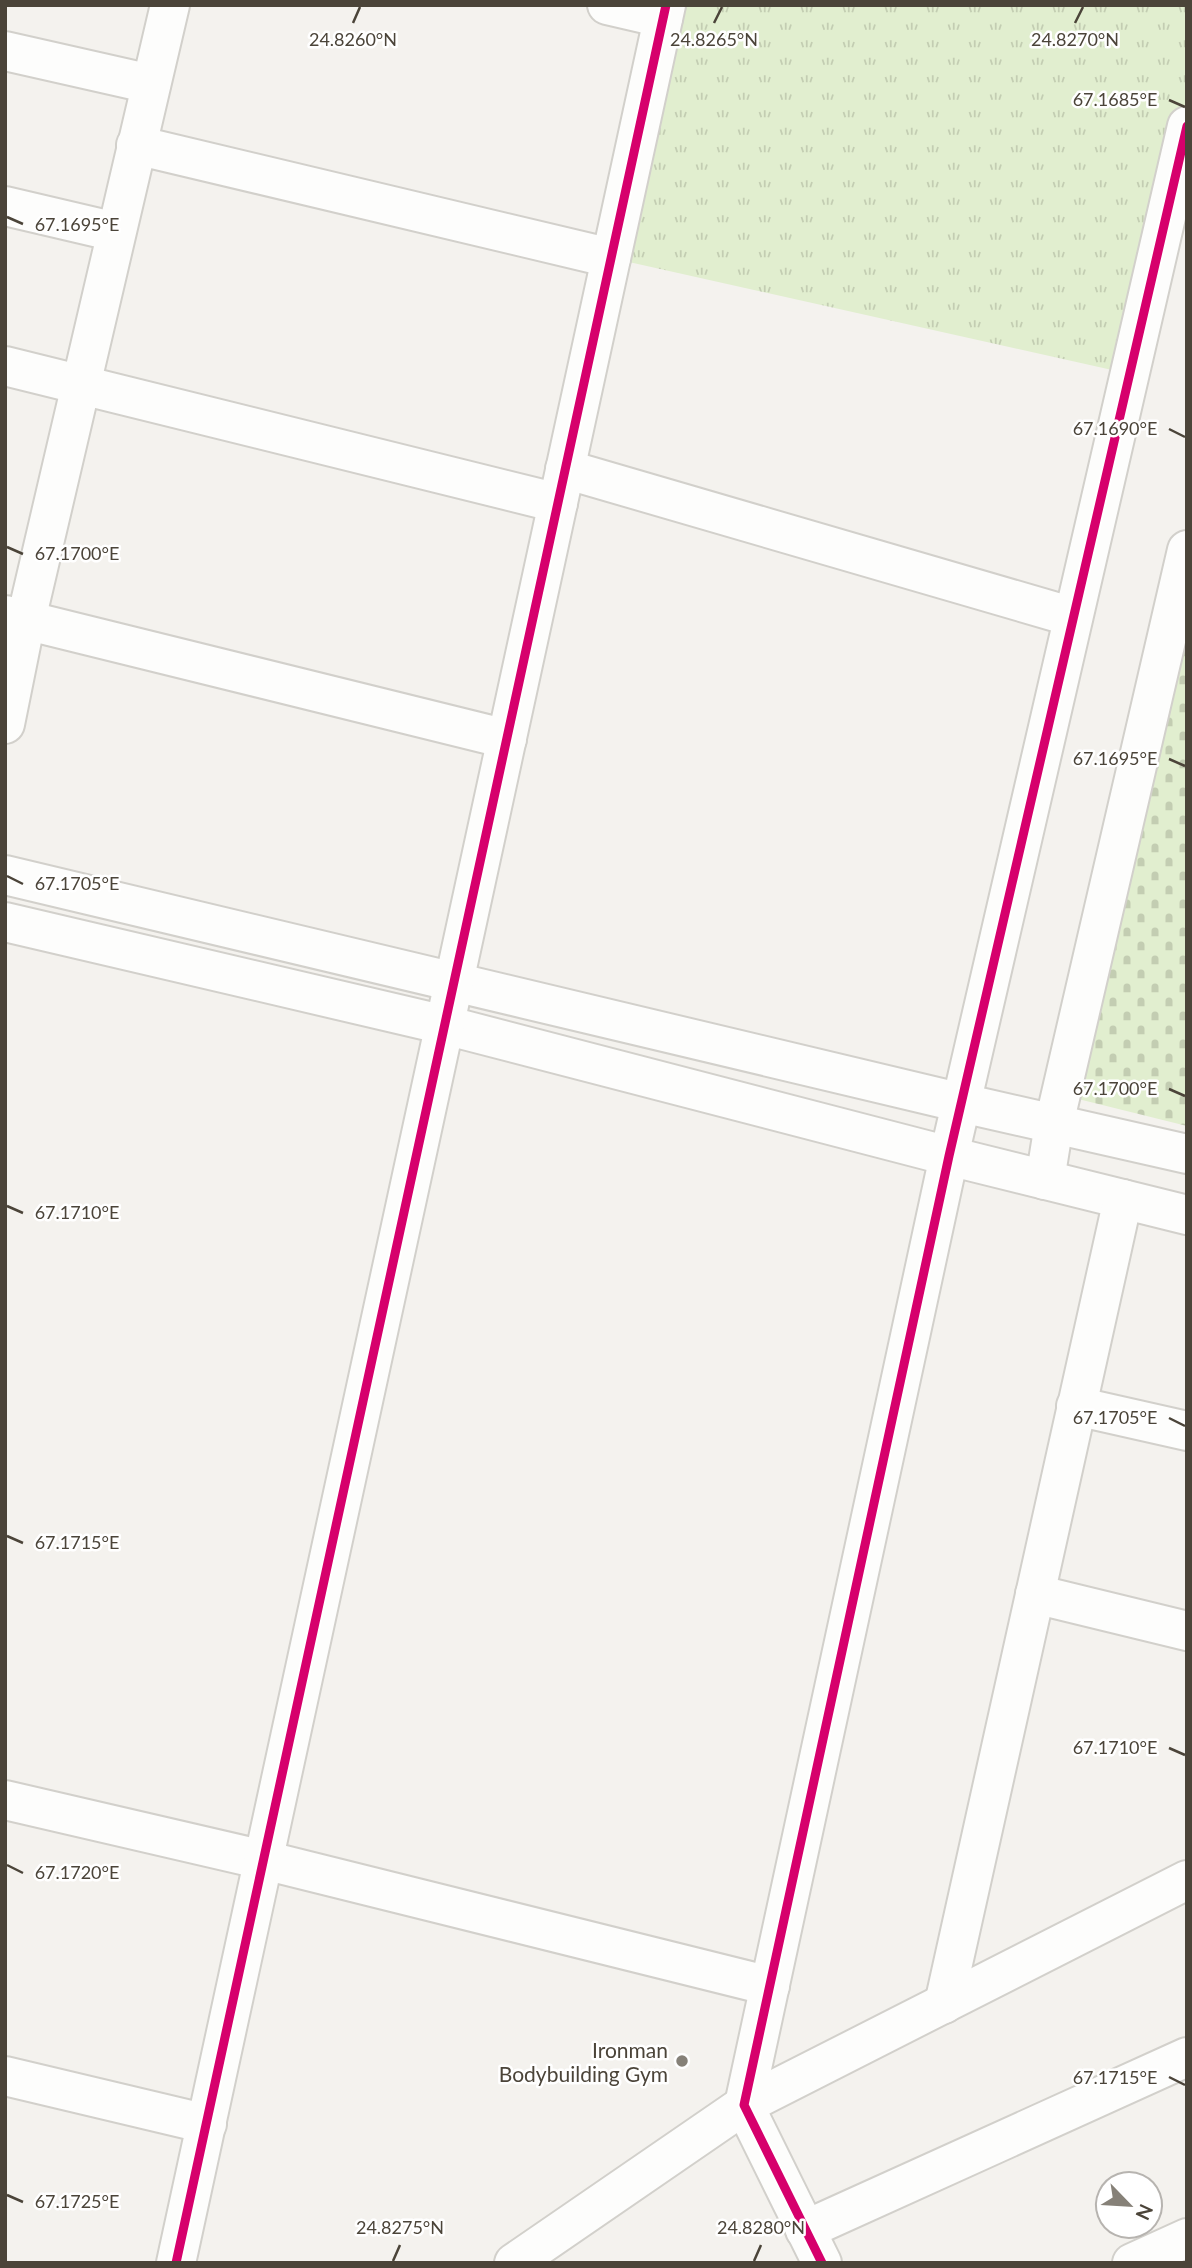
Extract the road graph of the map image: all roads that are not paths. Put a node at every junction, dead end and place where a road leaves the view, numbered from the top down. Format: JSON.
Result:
{"nodes":[{"id":1,"x":170,"y":5,"type":"edge"},
{"id":2,"x":607,"y":5,"type":"edge"},
{"id":3,"x":664,"y":12,"type":"edge"},
{"id":4,"x":5,"y":51,"type":"edge"},
{"id":5,"x":150,"y":84,"type":"junction"},
{"id":6,"x":1187,"y":126,"type":"edge"},
{"id":7,"x":136,"y":145,"type":"junction"},
{"id":8,"x":5,"y":206,"type":"edge"},
{"id":9,"x":116,"y":232,"type":"junction"},
{"id":10,"x":611,"y":258,"type":"junction"},
{"id":11,"x":5,"y":366,"type":"edge"},
{"id":12,"x":82,"y":383,"type":"junction"},
{"id":13,"x":562,"y":486,"type":"junction"},
{"id":14,"x":1187,"y":550,"type":"edge"},
{"id":15,"x":16,"y":617,"type":"edge"},
{"id":16,"x":1073,"y":617,"type":"junction"},
{"id":17,"x":5,"y":724,"type":"edge"},
{"id":18,"x":507,"y":739,"type":"junction"},
{"id":19,"x":5,"y":875,"type":"edge"},
{"id":20,"x":5,"y":922,"type":"edge"},
{"id":21,"x":454,"y":981,"type":"junction"},
{"id":22,"x":445,"y":1025,"type":"junction"},
{"id":23,"x":962,"y":1103,"type":"junction"},
{"id":24,"x":1054,"y":1124,"type":"junction"},
{"id":25,"x":1187,"y":1154,"type":"edge"},
{"id":26,"x":949,"y":1156,"type":"junction"},
{"id":27,"x":1045,"y":1180,"type":"junction"},
{"id":28,"x":1123,"y":1199,"type":"junction"},
{"id":29,"x":1187,"y":1215,"type":"edge"},
{"id":30,"x":1076,"y":1406,"type":"junction"},
{"id":31,"x":1187,"y":1431,"type":"edge"},
{"id":32,"x":1035,"y":1594,"type":"junction"},
{"id":33,"x":1187,"y":1631,"type":"edge"},
{"id":34,"x":5,"y":1800,"type":"edge"},
{"id":35,"x":264,"y":1860,"type":"junction"},
{"id":36,"x":1187,"y":1880,"type":"edge"},
{"id":37,"x":770,"y":1986,"type":"junction"},
{"id":38,"x":944,"y":2004,"type":"junction"},
{"id":39,"x":1187,"y":2057,"type":"edge"},
{"id":40,"x":5,"y":2076,"type":"edge"},
{"id":41,"x":744,"y":2105,"type":"junction"},
{"id":42,"x":207,"y":2124,"type":"junction"},
{"id":43,"x":805,"y":2230,"type":"junction"},
{"id":44,"x":1187,"y":2238,"type":"edge"},
{"id":45,"x":176,"y":2263,"type":"edge"},
{"id":46,"x":514,"y":2263,"type":"edge"},
{"id":47,"x":822,"y":2263,"type":"edge"},
{"id":48,"x":1132,"y":2263,"type":"edge"}],
"edges":[{"from":1,"to":5,"type":"street"},
{"from":2,"to":3,"type":"street"},
{"from":3,"to":10,"type":"street"},
{"from":4,"to":5,"type":"street"},
{"from":5,"to":7,"type":"street"},
{"from":6,"to":16,"type":"street"},
{"from":7,"to":9,"type":"street"},
{"from":7,"to":10,"type":"street"},
{"from":8,"to":9,"type":"street"},
{"from":9,"to":12,"type":"street"},
{"from":10,"to":13,"type":"street"},
{"from":11,"to":12,"type":"street"},
{"from":12,"to":13,"type":"street"},
{"from":12,"to":15,"type":"street"},
{"from":13,"to":16,"type":"street"},
{"from":13,"to":18,"type":"street"},
{"from":14,"to":24,"type":"street"},
{"from":15,"to":17,"type":"street"},
{"from":15,"to":18,"type":"street"},
{"from":16,"to":23,"type":"street"},
{"from":18,"to":21,"type":"street"},
{"from":19,"to":21,"type":"street"},
{"from":20,"to":22,"type":"street"},
{"from":21,"to":22,"type":"street"},
{"from":21,"to":23,"type":"street"},
{"from":22,"to":26,"type":"street"},
{"from":22,"to":35,"type":"street"},
{"from":23,"to":24,"type":"street"},
{"from":23,"to":26,"type":"street"},
{"from":24,"to":25,"type":"street"},
{"from":24,"to":27,"type":"street"},
{"from":26,"to":27,"type":"street"},
{"from":26,"to":37,"type":"street"},
{"from":27,"to":28,"type":"street"},
{"from":28,"to":29,"type":"street"},
{"from":28,"to":30,"type":"street"},
{"from":30,"to":31,"type":"street"},
{"from":30,"to":32,"type":"street"},
{"from":32,"to":33,"type":"street"},
{"from":32,"to":38,"type":"street"},
{"from":34,"to":35,"type":"street"},
{"from":35,"to":37,"type":"street"},
{"from":35,"to":42,"type":"street"},
{"from":36,"to":38,"type":"street"},
{"from":37,"to":41,"type":"street"},
{"from":38,"to":41,"type":"street"},
{"from":39,"to":43,"type":"street"},
{"from":40,"to":42,"type":"street"},
{"from":41,"to":43,"type":"street"},
{"from":41,"to":46,"type":"street"},
{"from":42,"to":45,"type":"street"},
{"from":43,"to":47,"type":"street"},
{"from":44,"to":48,"type":"street"}]}
